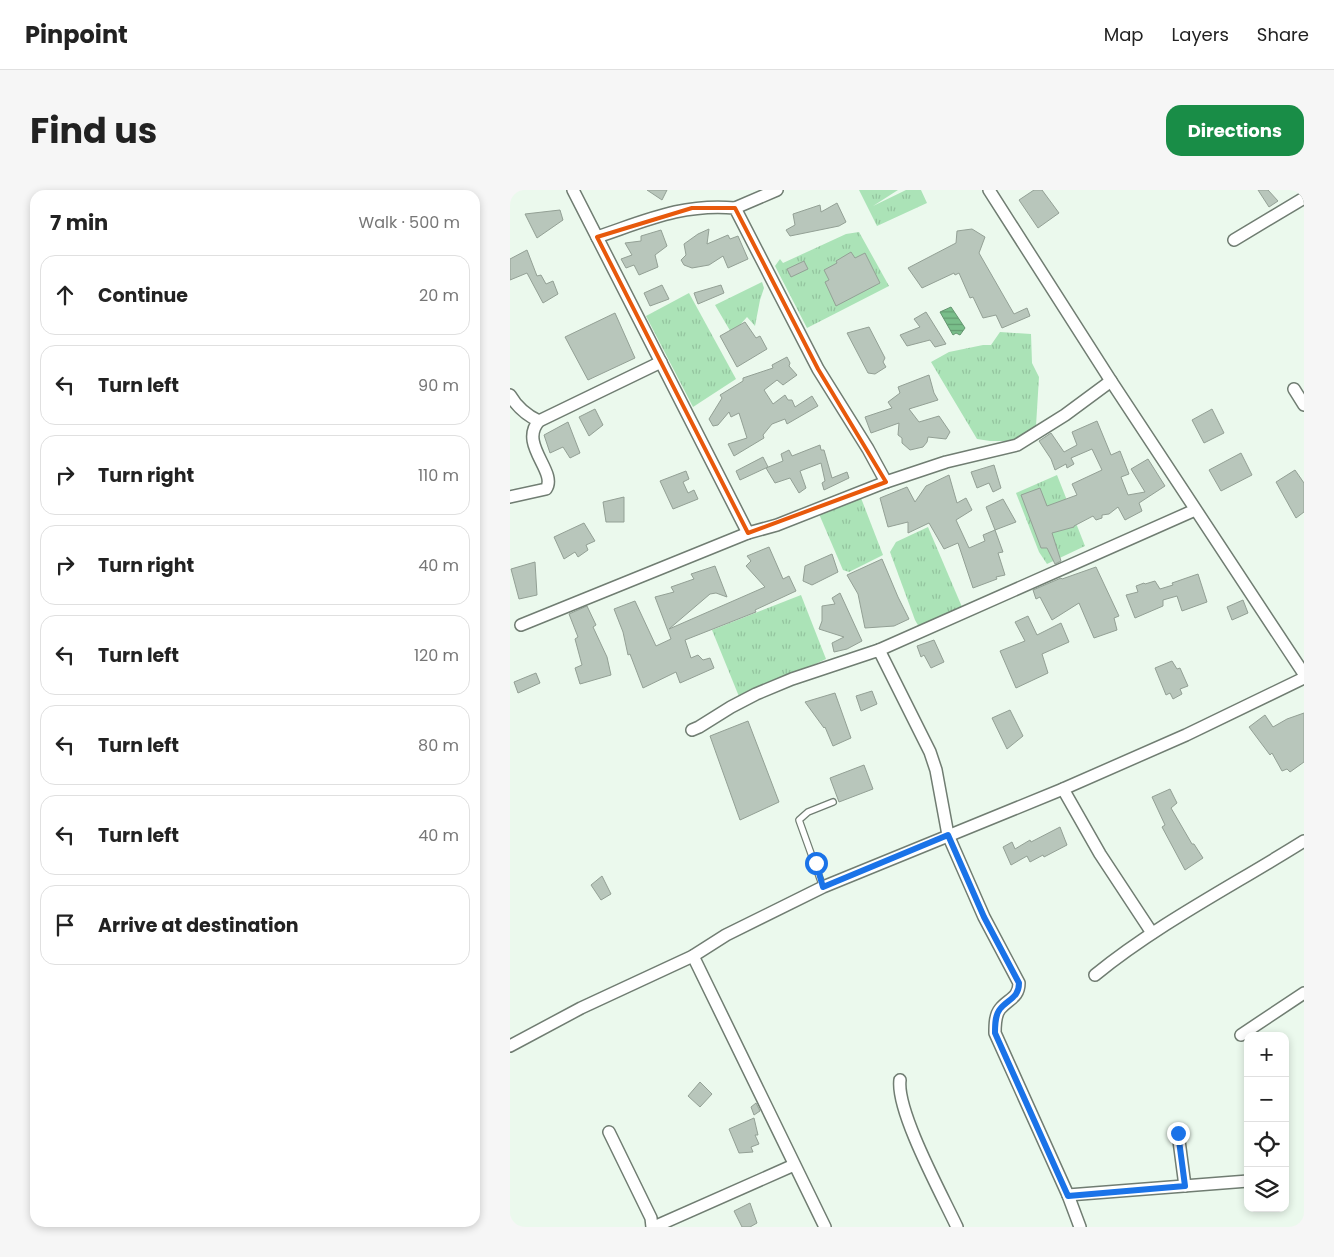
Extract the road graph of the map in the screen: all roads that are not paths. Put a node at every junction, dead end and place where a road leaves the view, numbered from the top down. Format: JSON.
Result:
{"nodes":[{"id":1,"x":573,"y":190,"type":"edge"},
{"id":2,"x":777,"y":190,"type":"edge"},
{"id":3,"x":990,"y":190,"type":"edge"},
{"id":4,"x":1304,"y":198,"type":"edge"},
{"id":5,"x":735,"y":208,"type":"junction"},
{"id":6,"x":596,"y":237,"type":"junction"},
{"id":7,"x":1234,"y":240,"type":"dead end"},
{"id":8,"x":661,"y":362,"type":"junction"},
{"id":9,"x":1111,"y":381,"type":"junction"},
{"id":10,"x":1294,"y":388,"type":"dead end"},
{"id":11,"x":510,"y":395,"type":"edge"},
{"id":12,"x":1304,"y":405,"type":"edge"},
{"id":13,"x":538,"y":421,"type":"junction"},
{"id":14,"x":886,"y":482,"type":"junction"},
{"id":15,"x":510,"y":497,"type":"edge"},
{"id":16,"x":1195,"y":510,"type":"junction"},
{"id":17,"x":748,"y":533,"type":"junction"},
{"id":18,"x":521,"y":625,"type":"dead end"},
{"id":19,"x":879,"y":650,"type":"junction"},
{"id":20,"x":1304,"y":676,"type":"edge"},
{"id":21,"x":692,"y":730,"type":"dead end"},
{"id":22,"x":1063,"y":789,"type":"junction"},
{"id":23,"x":833,"y":802,"type":"dead end"},
{"id":24,"x":948,"y":835,"type":"junction"},
{"id":25,"x":1304,"y":841,"type":"edge"},
{"id":26,"x":823,"y":887,"type":"junction"},
{"id":27,"x":1152,"y":933,"type":"junction"},
{"id":28,"x":693,"y":956,"type":"junction"},
{"id":29,"x":1095,"y":975,"type":"dead end"},
{"id":30,"x":1304,"y":993,"type":"edge"},
{"id":31,"x":1241,"y":1035,"type":"dead end"},
{"id":32,"x":510,"y":1046,"type":"edge"},
{"id":33,"x":900,"y":1080,"type":"dead end"},
{"id":34,"x":609,"y":1132,"type":"dead end"},
{"id":35,"x":1178,"y":1133,"type":"dead end"},
{"id":36,"x":794,"y":1165,"type":"junction"},
{"id":37,"x":1244,"y":1181,"type":"edge"},
{"id":38,"x":1185,"y":1186,"type":"junction"},
{"id":39,"x":1068,"y":1196,"type":"junction"},
{"id":40,"x":653,"y":1227,"type":"edge"},
{"id":41,"x":825,"y":1227,"type":"edge"},
{"id":42,"x":957,"y":1227,"type":"edge"},
{"id":43,"x":1080,"y":1227,"type":"edge"}],
"edges":[{"from":1,"to":6,"type":"street"},
{"from":2,"to":5,"type":"street"},
{"from":3,"to":9,"type":"street"},
{"from":4,"to":7,"type":"street"},
{"from":5,"to":6,"type":"street"},
{"from":5,"to":14,"type":"street"},
{"from":6,"to":8,"type":"street"},
{"from":8,"to":13,"type":"street"},
{"from":8,"to":17,"type":"street"},
{"from":9,"to":14,"type":"street"},
{"from":9,"to":16,"type":"street"},
{"from":10,"to":12,"type":"street"},
{"from":11,"to":13,"type":"street"},
{"from":13,"to":15,"type":"street"},
{"from":14,"to":17,"type":"street"},
{"from":16,"to":19,"type":"street"},
{"from":16,"to":20,"type":"street"},
{"from":17,"to":18,"type":"street"},
{"from":19,"to":21,"type":"street"},
{"from":19,"to":24,"type":"street"},
{"from":20,"to":22,"type":"street"},
{"from":22,"to":24,"type":"street"},
{"from":22,"to":27,"type":"street"},
{"from":23,"to":26,"type":"lane"},
{"from":24,"to":26,"type":"street"},
{"from":24,"to":39,"type":"street"},
{"from":25,"to":27,"type":"street"},
{"from":26,"to":28,"type":"street"},
{"from":27,"to":29,"type":"street"},
{"from":28,"to":32,"type":"street"},
{"from":28,"to":36,"type":"street"},
{"from":30,"to":31,"type":"street"},
{"from":33,"to":42,"type":"street"},
{"from":34,"to":40,"type":"street"},
{"from":35,"to":38,"type":"street"},
{"from":36,"to":40,"type":"street"},
{"from":36,"to":41,"type":"street"},
{"from":37,"to":38,"type":"street"},
{"from":38,"to":39,"type":"street"},
{"from":39,"to":43,"type":"street"}]}
